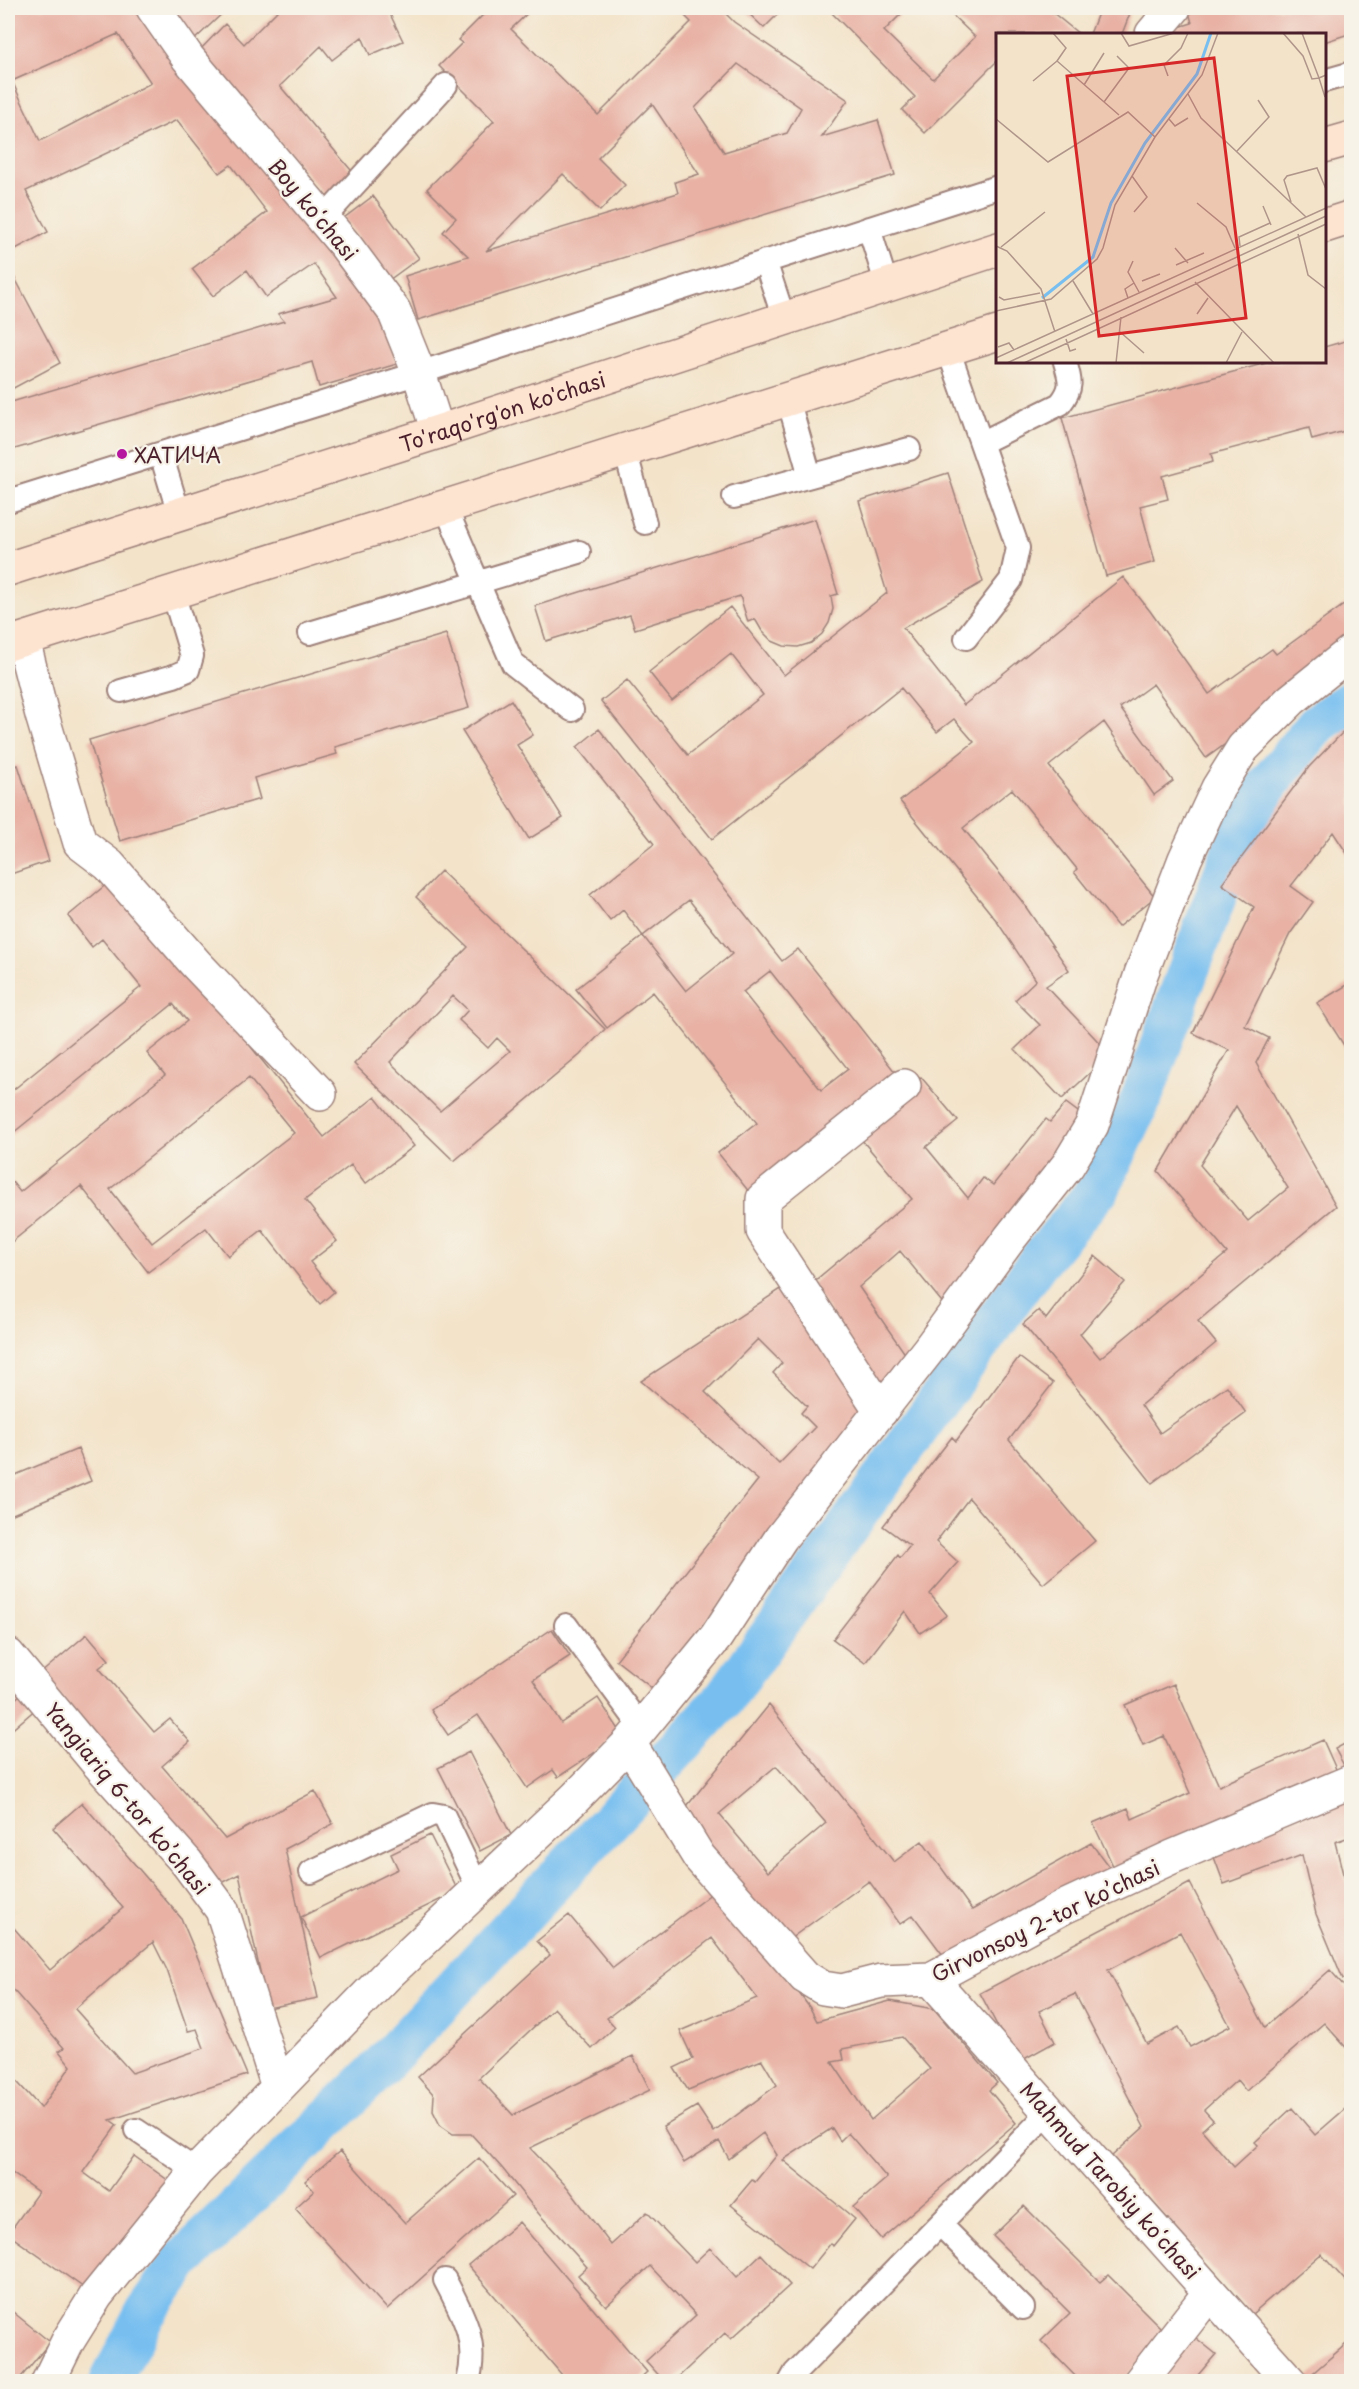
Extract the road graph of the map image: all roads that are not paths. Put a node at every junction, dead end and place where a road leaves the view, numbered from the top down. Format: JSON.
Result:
{"nodes":[{"id":1,"x":153,"y":8,"type":"edge"},
{"id":2,"x":1351,"y":76,"type":"edge"},
{"id":3,"x":1326,"y":81,"type":"edge"},
{"id":4,"x":446,"y":85,"type":"dead end"},
{"id":5,"x":1352,"y":138,"type":"edge"},
{"id":6,"x":1326,"y":145,"type":"edge"},
{"id":7,"x":996,"y":188,"type":"edge"},
{"id":8,"x":1352,"y":217,"type":"edge"},
{"id":9,"x":323,"y":219,"type":"junction"},
{"id":10,"x":1326,"y":225,"type":"edge"},
{"id":11,"x":869,"y":228,"type":"junction"},
{"id":12,"x":996,"y":250,"type":"edge"},
{"id":13,"x":765,"y":261,"type":"junction"},
{"id":14,"x":887,"y":286,"type":"junction"},
{"id":15,"x":784,"y":319,"type":"junction"},
{"id":16,"x":996,"y":334,"type":"edge"},
{"id":17,"x":948,"y":349,"type":"junction"},
{"id":18,"x":1065,"y":363,"type":"edge"},
{"id":19,"x":419,"y":373,"type":"junction"},
{"id":20,"x":788,"y":399,"type":"junction"},
{"id":21,"x":438,"y":432,"type":"junction"},
{"id":22,"x":981,"y":443,"type":"junction"},
{"id":23,"x":909,"y":448,"type":"dead end"},
{"id":24,"x":624,"y":450,"type":"junction"},
{"id":25,"x":161,"y":454,"type":"junction"},
{"id":26,"x":810,"y":476,"type":"junction"},
{"id":27,"x":734,"y":496,"type":"dead end"},
{"id":28,"x":8,"y":501,"type":"edge"},
{"id":29,"x":445,"y":506,"type":"junction"},
{"id":30,"x":179,"y":514,"type":"junction"},
{"id":31,"x":645,"y":523,"type":"dead end"},
{"id":32,"x":579,"y":552,"type":"dead end"},
{"id":33,"x":8,"y":566,"type":"edge"},
{"id":34,"x":477,"y":581,"type":"junction"},
{"id":35,"x":173,"y":593,"type":"junction"},
{"id":36,"x":310,"y":633,"type":"dead end"},
{"id":37,"x":966,"y":638,"type":"dead end"},
{"id":38,"x":15,"y":642,"type":"edge"},
{"id":39,"x":1352,"y":651,"type":"edge"},
{"id":40,"x":121,"y":691,"type":"dead end"},
{"id":41,"x":572,"y":710,"type":"dead end"},
{"id":42,"x":904,"y":1086,"type":"dead end"},
{"id":43,"x":320,"y":1094,"type":"dead end"},
{"id":44,"x":881,"y":1411,"type":"junction"},
{"id":45,"x":566,"y":1625,"type":"dead end"},
{"id":46,"x":8,"y":1655,"type":"edge"},
{"id":47,"x":636,"y":1742,"type":"junction"},
{"id":48,"x":1352,"y":1781,"type":"edge"},
{"id":49,"x":310,"y":1872,"type":"dead end"},
{"id":50,"x":479,"y":1890,"type":"junction"},
{"id":51,"x":931,"y":1979,"type":"junction"},
{"id":52,"x":278,"y":2087,"type":"junction"},
{"id":53,"x":1049,"y":2112,"type":"junction"},
{"id":54,"x":136,"y":2130,"type":"dead end"},
{"id":55,"x":197,"y":2171,"type":"junction"},
{"id":56,"x":940,"y":2224,"type":"junction"},
{"id":57,"x":445,"y":2280,"type":"dead end"},
{"id":58,"x":1210,"y":2292,"type":"junction"},
{"id":59,"x":1023,"y":2308,"type":"dead end"},
{"id":60,"x":48,"y":2382,"type":"edge"},
{"id":61,"x":468,"y":2382,"type":"edge"},
{"id":62,"x":790,"y":2382,"type":"edge"},
{"id":63,"x":1140,"y":2382,"type":"edge"},
{"id":64,"x":1290,"y":2382,"type":"edge"}],
"edges":[{"from":1,"to":9,"type":"street","name":"Boy koʻchasi"},
{"from":2,"to":3,"type":"lane"},
{"from":4,"to":9,"type":"lane"},
{"from":5,"to":6,"type":"main road"},
{"from":7,"to":11,"type":"lane"},
{"from":8,"to":10,"type":"main road"},
{"from":9,"to":19,"type":"street","name":"Boy koʻchasi"},
{"from":11,"to":13,"type":"lane"},
{"from":11,"to":14,"type":"lane"},
{"from":12,"to":14,"type":"main road","name":"To'raqo'rg'on ko'chasi"},
{"from":13,"to":15,"type":"lane"},
{"from":13,"to":19,"type":"lane"},
{"from":14,"to":15,"type":"main road","name":"To'raqo'rg'on ko'chasi"},
{"from":15,"to":21,"type":"main road","name":"To'raqo'rg'on ko'chasi"},
{"from":16,"to":17,"type":"main road"},
{"from":17,"to":20,"type":"main road"},
{"from":17,"to":22,"type":"lane"},
{"from":18,"to":22,"type":"lane"},
{"from":19,"to":21,"type":"street","name":"Boy koʻchasi"},
{"from":19,"to":25,"type":"lane"},
{"from":20,"to":24,"type":"main road"},
{"from":20,"to":26,"type":"lane"},
{"from":21,"to":30,"type":"main road","name":"To'raqo'rg'on ko'chasi"},
{"from":22,"to":37,"type":"lane"},
{"from":23,"to":26,"type":"lane"},
{"from":24,"to":29,"type":"main road"},
{"from":24,"to":31,"type":"lane"},
{"from":25,"to":28,"type":"lane"},
{"from":25,"to":30,"type":"lane"},
{"from":26,"to":27,"type":"lane"},
{"from":29,"to":34,"type":"lane"},
{"from":29,"to":35,"type":"main road"},
{"from":30,"to":33,"type":"main road","name":"To'raqo'rg'on ko'chasi"},
{"from":32,"to":34,"type":"lane"},
{"from":34,"to":36,"type":"lane"},
{"from":34,"to":41,"type":"lane"},
{"from":35,"to":38,"type":"main road"},
{"from":35,"to":40,"type":"lane"},
{"from":38,"to":43,"type":"street"},
{"from":39,"to":44,"type":"street"},
{"from":42,"to":44,"type":"street"},
{"from":44,"to":47,"type":"street"},
{"from":45,"to":47,"type":"lane"},
{"from":46,"to":52,"type":"street","name":"Yangiаriq 6-tor koʼchasi"},
{"from":47,"to":50,"type":"street"},
{"from":47,"to":51,"type":"street","name":"Girvonsoy 2-tor koʼchasi"},
{"from":48,"to":51,"type":"street","name":"Girvonsoy 2-tor koʼchasi"},
{"from":49,"to":50,"type":"lane"},
{"from":50,"to":52,"type":"street"},
{"from":51,"to":53,"type":"street","name":"Mahmud Tarobiy koʻchasi"},
{"from":52,"to":55,"type":"street"},
{"from":53,"to":56,"type":"lane"},
{"from":53,"to":58,"type":"street","name":"Mahmud Tarobiy koʻchasi"},
{"from":54,"to":55,"type":"lane"},
{"from":55,"to":60,"type":"street"},
{"from":56,"to":59,"type":"lane"},
{"from":56,"to":62,"type":"lane"},
{"from":57,"to":61,"type":"lane"},
{"from":58,"to":63,"type":"street"},
{"from":58,"to":64,"type":"street","name":"Mahmud Tarobiy koʻchasi"}]}
